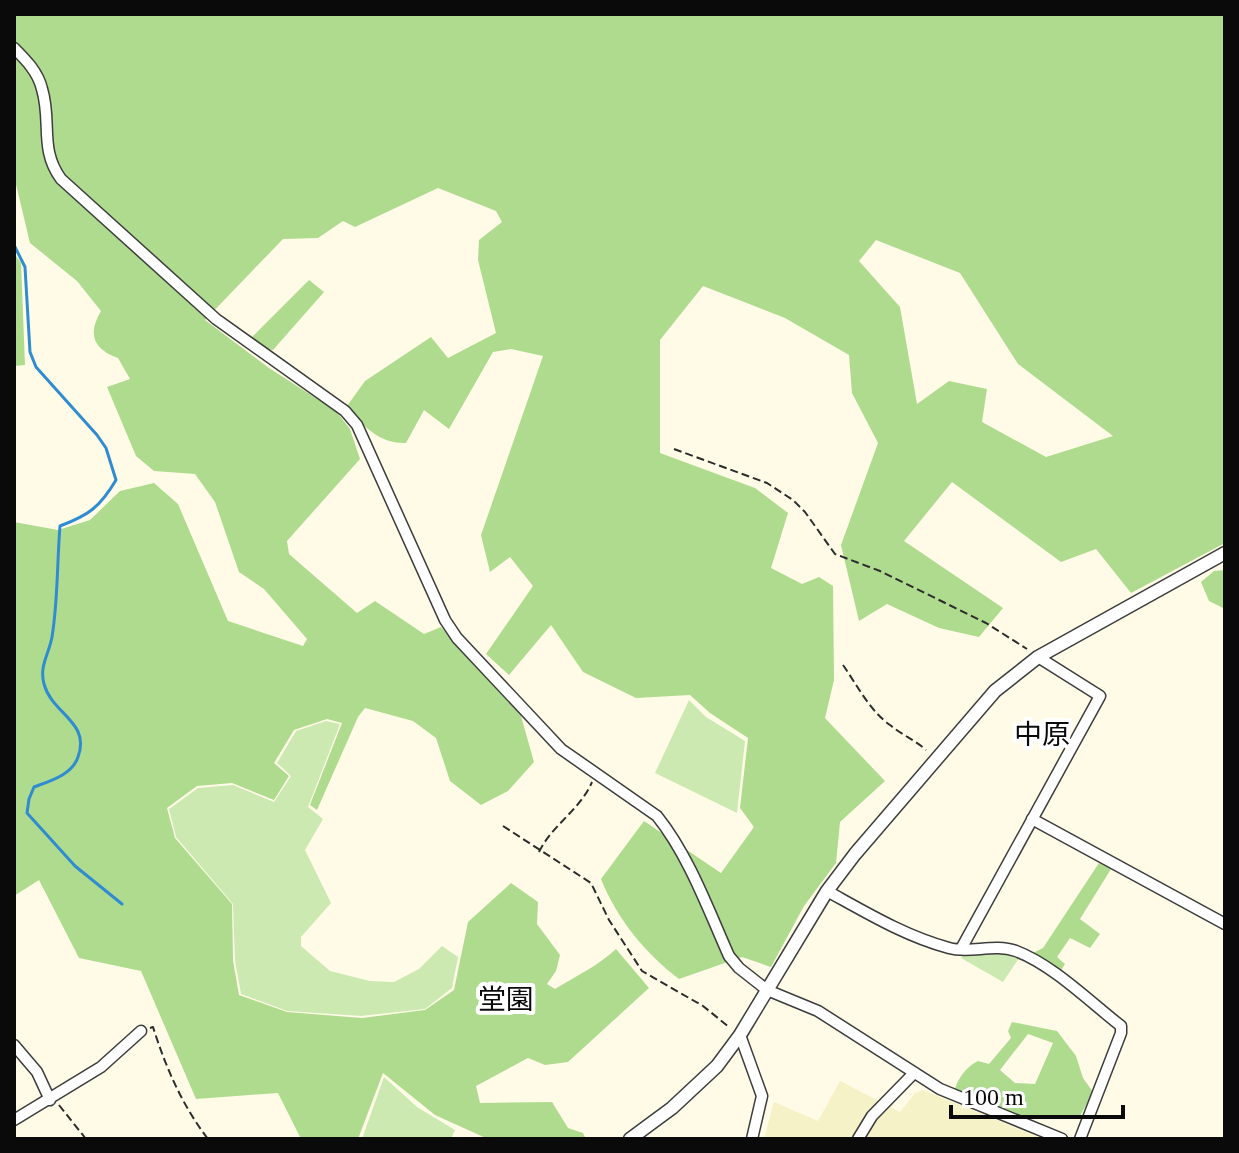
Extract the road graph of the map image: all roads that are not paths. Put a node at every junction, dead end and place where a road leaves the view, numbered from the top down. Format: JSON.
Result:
{"nodes":[{"id":1,"x":14,"y":48,"type":"edge"},
{"id":2,"x":1225,"y":553,"type":"edge"},
{"id":3,"x":1038,"y":657,"type":"junction"},
{"id":4,"x":1032,"y":819,"type":"junction"},
{"id":5,"x":827,"y":891,"type":"junction"},
{"id":6,"x":1225,"y":924,"type":"edge"},
{"id":7,"x":961,"y":949,"type":"junction"},
{"id":8,"x":767,"y":990,"type":"junction"},
{"id":9,"x":141,"y":1031,"type":"road end"},
{"id":10,"x":740,"y":1035,"type":"junction"},
{"id":11,"x":14,"y":1045,"type":"edge"},
{"id":12,"x":914,"y":1073,"type":"junction"},
{"id":13,"x":52,"y":1099,"type":"junction"},
{"id":14,"x":14,"y":1120,"type":"edge"},
{"id":15,"x":630,"y":1139,"type":"edge"},
{"id":16,"x":752,"y":1139,"type":"edge"},
{"id":17,"x":858,"y":1139,"type":"edge"},
{"id":18,"x":1062,"y":1139,"type":"edge"},
{"id":19,"x":1080,"y":1139,"type":"edge"}],
"edges":[{"from":1,"to":8,"type":"street"},
{"from":2,"to":3,"type":"street"},
{"from":3,"to":4,"type":"street"},
{"from":3,"to":5,"type":"street"},
{"from":4,"to":6,"type":"street"},
{"from":4,"to":7,"type":"street"},
{"from":5,"to":7,"type":"street"},
{"from":5,"to":8,"type":"street"},
{"from":7,"to":19,"type":"street"},
{"from":8,"to":10,"type":"street"},
{"from":8,"to":12,"type":"street"},
{"from":9,"to":13,"type":"street"},
{"from":10,"to":15,"type":"street"},
{"from":10,"to":16,"type":"street"},
{"from":11,"to":13,"type":"street"},
{"from":12,"to":17,"type":"street"},
{"from":12,"to":18,"type":"street"},
{"from":13,"to":14,"type":"street"}]}
